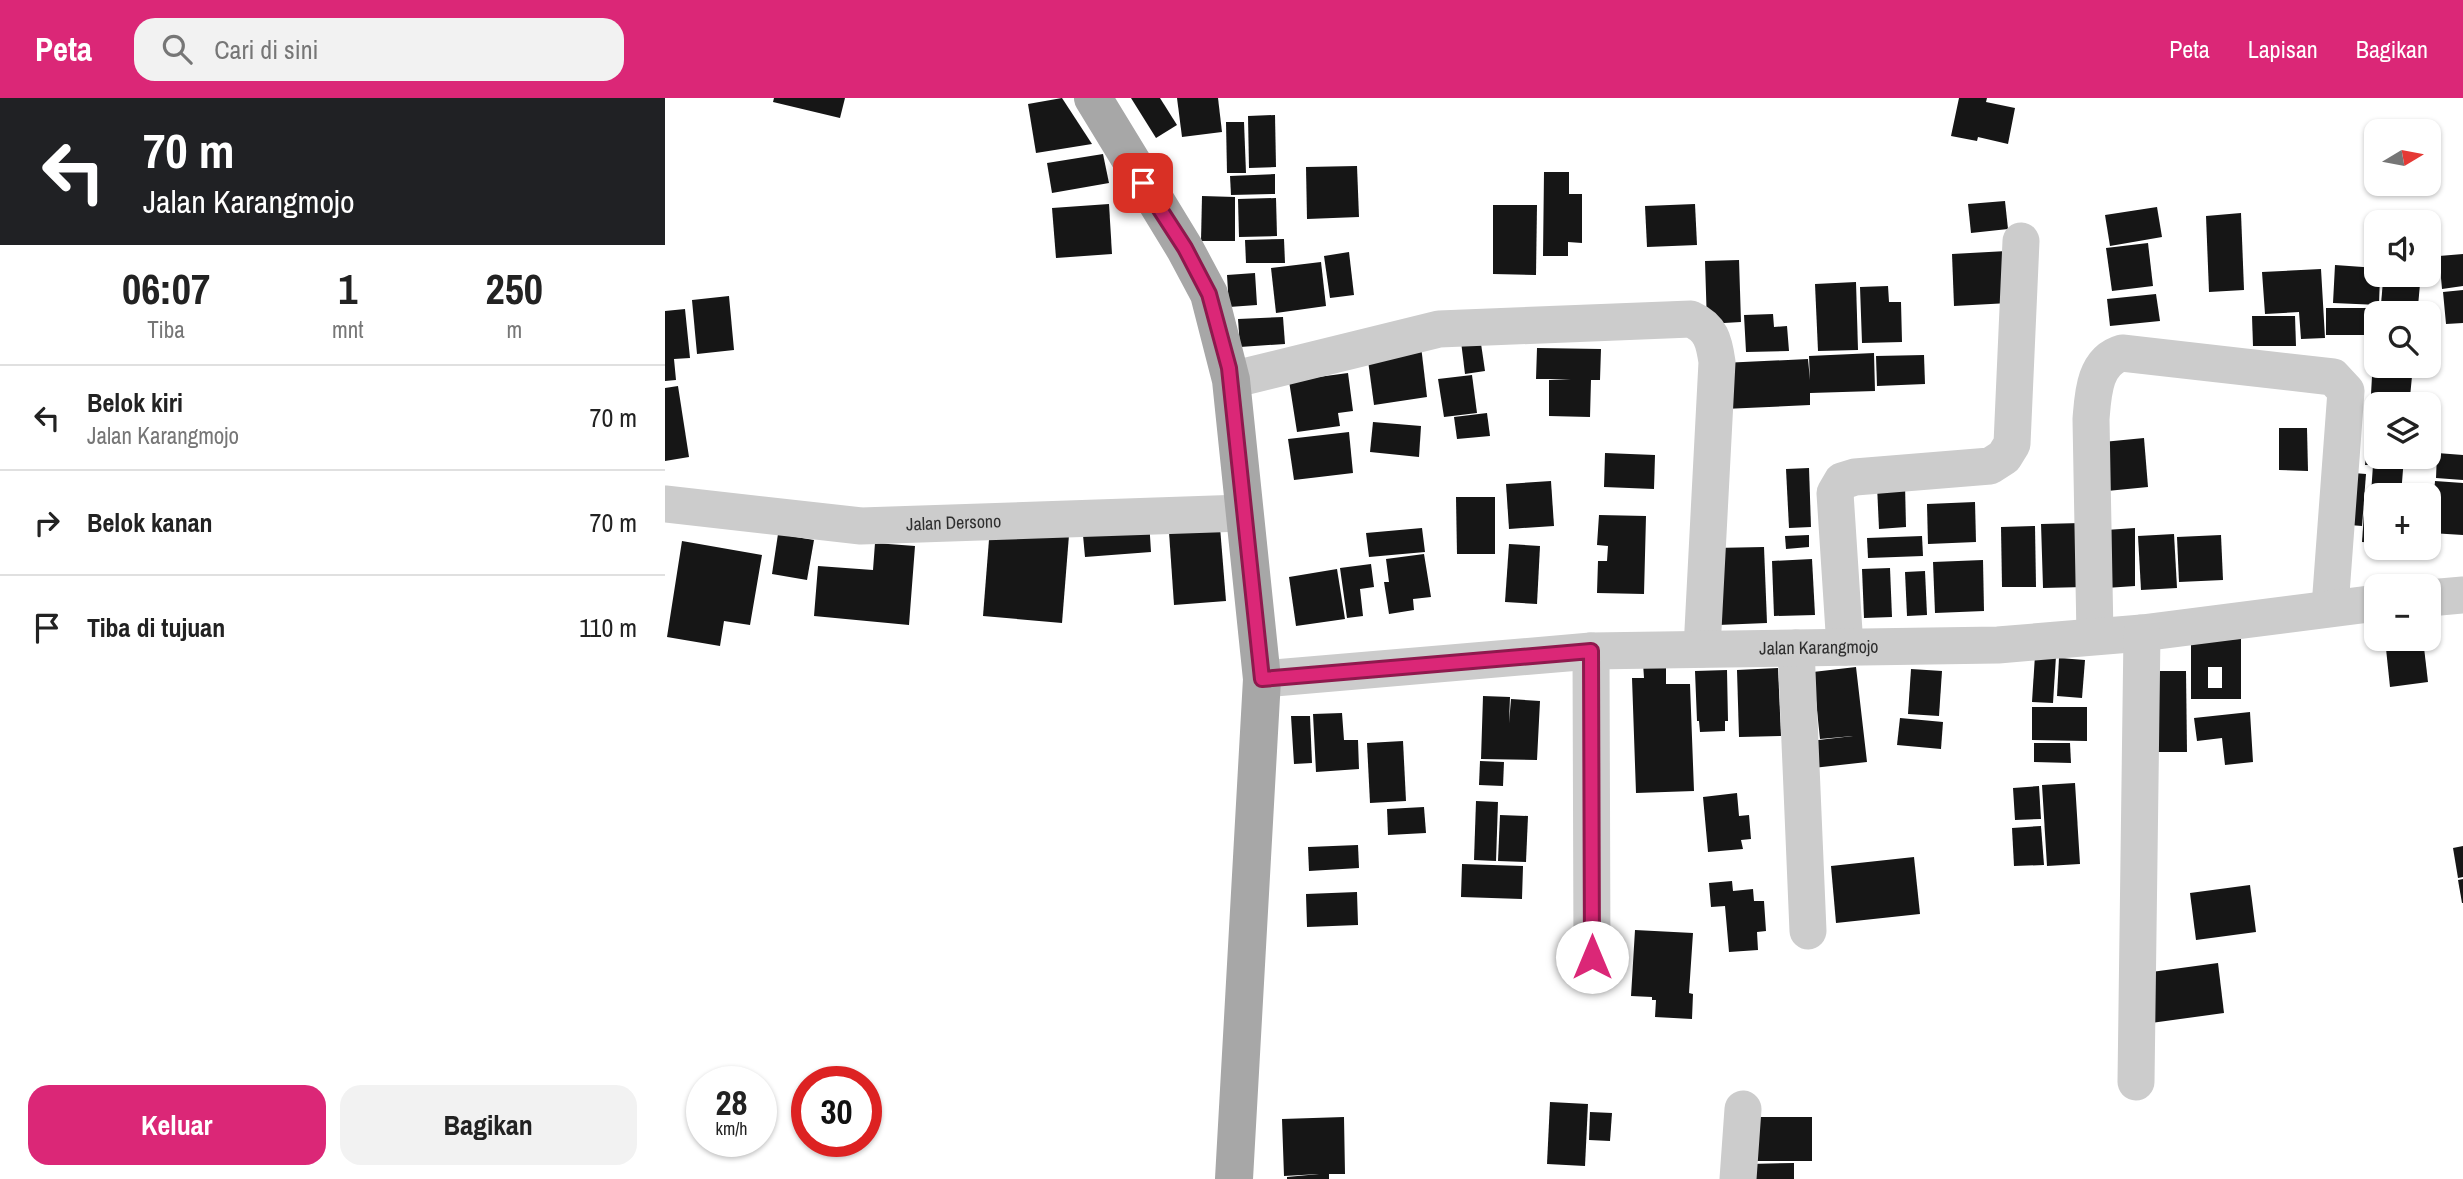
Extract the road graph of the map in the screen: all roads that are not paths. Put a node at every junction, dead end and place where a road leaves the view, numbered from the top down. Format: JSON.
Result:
{"nodes":[{"id":1,"x":1093,"y":98,"type":"edge"},
{"id":2,"x":2021,"y":241,"type":"dead end"},
{"id":3,"x":1231,"y":380,"type":"junction"},
{"id":4,"x":665,"y":504,"type":"edge"},
{"id":5,"x":1243,"y":513,"type":"junction"},
{"id":6,"x":2463,"y":595,"type":"edge"},
{"id":7,"x":2441,"y":597,"type":"edge"},
{"id":8,"x":2364,"y":604,"type":"edge"},
{"id":9,"x":2330,"y":607,"type":"junction"},
{"id":10,"x":2142,"y":634,"type":"junction"},
{"id":11,"x":2095,"y":636,"type":"junction"},
{"id":12,"x":1845,"y":647,"type":"junction"},
{"id":13,"x":1796,"y":648,"type":"junction"},
{"id":14,"x":1702,"y":649,"type":"junction"},
{"id":15,"x":1591,"y":651,"type":"junction"},
{"id":16,"x":1262,"y":679,"type":"junction"},
{"id":17,"x":1808,"y":931,"type":"dead end"},
{"id":18,"x":1592,"y":957,"type":"dead end"},
{"id":19,"x":2136,"y":1082,"type":"dead end"},
{"id":20,"x":1743,"y":1109,"type":"dead end"},
{"id":21,"x":1234,"y":1179,"type":"edge"},
{"id":22,"x":1738,"y":1179,"type":"edge"}],
"edges":[{"from":1,"to":3,"type":"main road"},
{"from":2,"to":12,"type":"street"},
{"from":3,"to":5,"type":"main road"},
{"from":3,"to":14,"type":"street"},
{"from":4,"to":5,"type":"street","name":"Jalan Dersono"},
{"from":5,"to":16,"type":"main road"},
{"from":6,"to":7,"type":"street"},
{"from":8,"to":9,"type":"street","name":"Jalan Karangmojo"},
{"from":9,"to":10,"type":"street","name":"Jalan Karangmojo"},
{"from":9,"to":11,"type":"street"},
{"from":10,"to":11,"type":"street","name":"Jalan Karangmojo"},
{"from":10,"to":19,"type":"street"},
{"from":11,"to":12,"type":"street","name":"Jalan Karangmojo"},
{"from":12,"to":13,"type":"street","name":"Jalan Karangmojo"},
{"from":13,"to":14,"type":"street","name":"Jalan Karangmojo"},
{"from":13,"to":17,"type":"street"},
{"from":14,"to":15,"type":"street","name":"Jalan Karangmojo"},
{"from":15,"to":16,"type":"street","name":"Jalan Karangmojo"},
{"from":15,"to":18,"type":"street"},
{"from":16,"to":21,"type":"main road"},
{"from":20,"to":22,"type":"street"}]}
